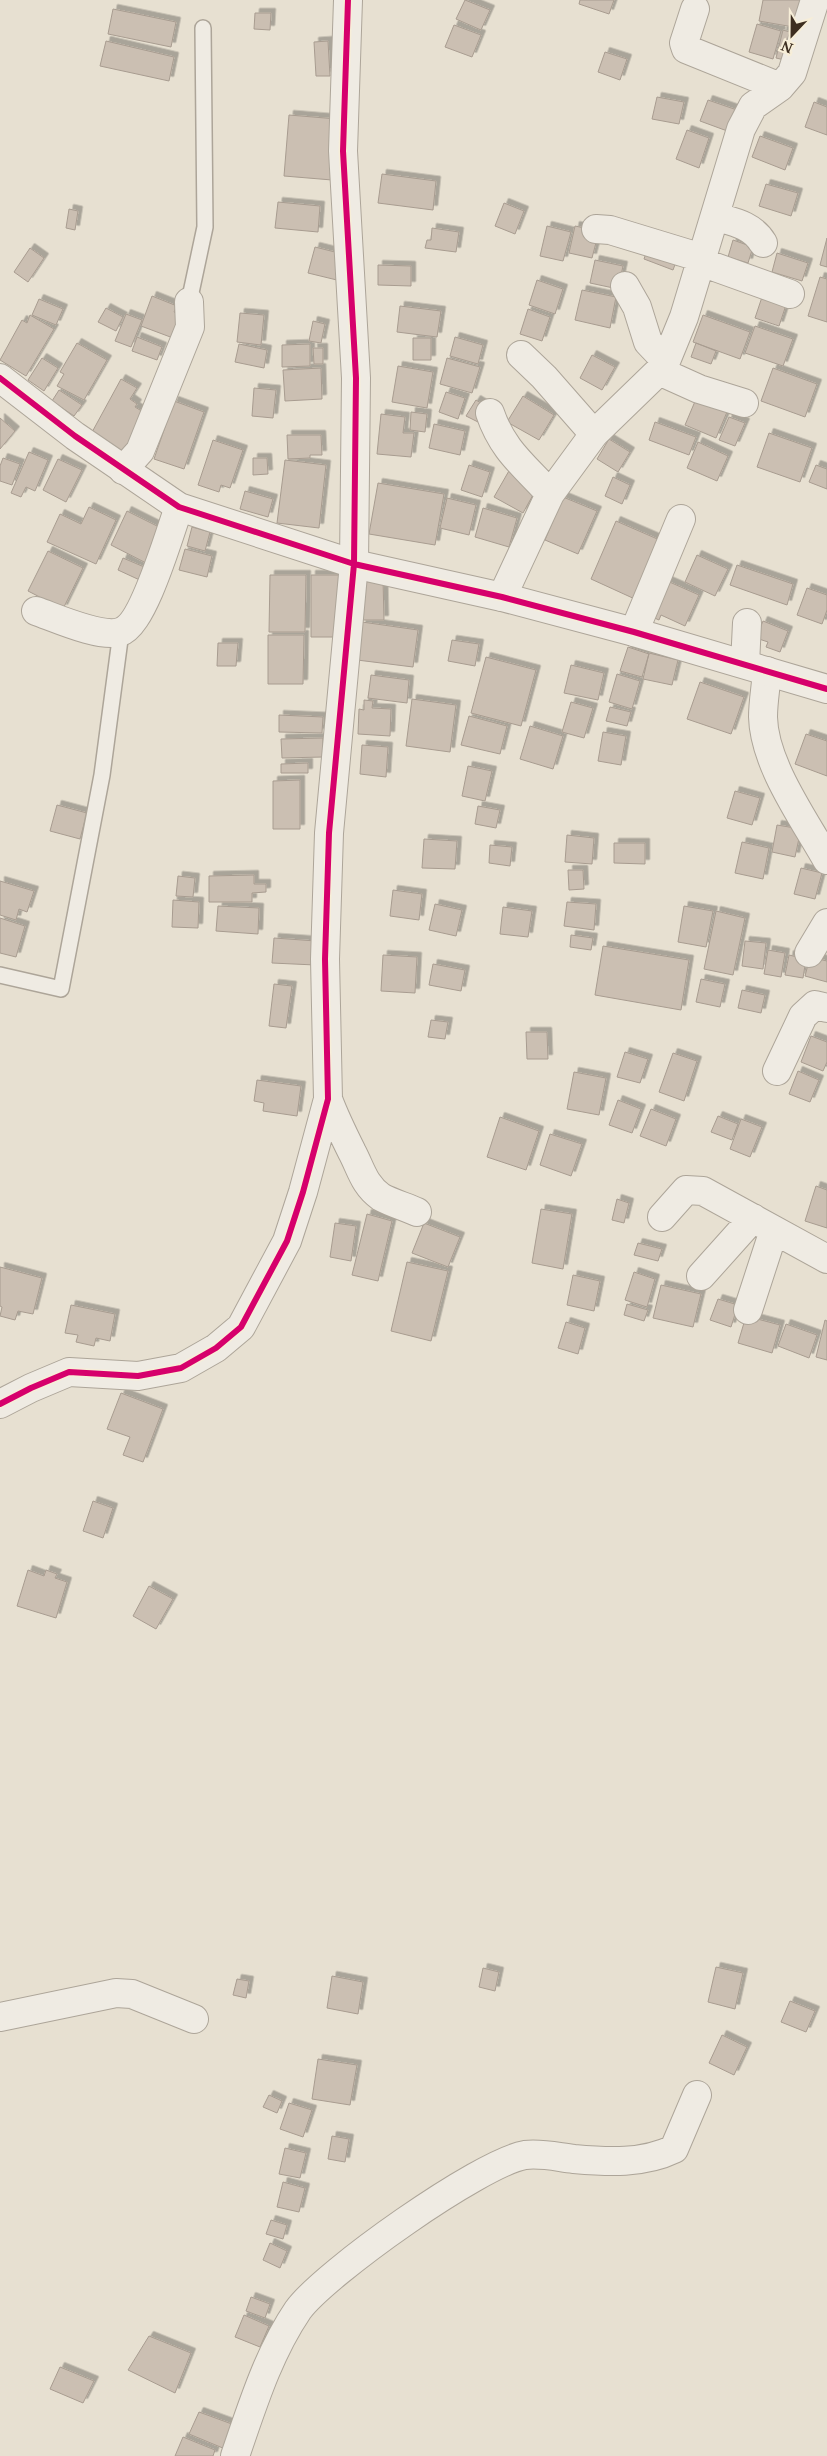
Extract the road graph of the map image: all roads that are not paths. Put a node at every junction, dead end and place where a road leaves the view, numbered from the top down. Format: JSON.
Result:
{"nodes":[{"id":1,"x":348,"y":0,"type":"edge"},
{"id":2,"x":815,"y":0,"type":"edge"},
{"id":3,"x":696,"y":9,"type":"dead end"},
{"id":4,"x":203,"y":28,"type":"dead end"},
{"id":5,"x":780,"y":87,"type":"junction"},
{"id":6,"x":716,"y":217,"type":"junction"},
{"id":7,"x":596,"y":229,"type":"dead end"},
{"id":8,"x":763,"y":243,"type":"dead end"},
{"id":9,"x":702,"y":260,"type":"junction"},
{"id":10,"x":625,"y":286,"type":"dead end"},
{"id":11,"x":790,"y":294,"type":"dead end"},
{"id":12,"x":189,"y":302,"type":"joint"},
{"id":13,"x":521,"y":354,"type":"dead end"},
{"id":14,"x":662,"y":366,"type":"junction"},
{"id":15,"x":3,"y":386,"type":"edge"},
{"id":16,"x":744,"y":403,"type":"dead end"},
{"id":17,"x":490,"y":413,"type":"dead end"},
{"id":18,"x":594,"y":434,"type":"junction"},
{"id":19,"x":123,"y":470,"type":"junction"},
{"id":20,"x":550,"y":494,"type":"junction"},
{"id":21,"x":179,"y":507,"type":"junction"},
{"id":22,"x":681,"y":519,"type":"dead end"},
{"id":23,"x":354,"y":564,"type":"junction"},
{"id":24,"x":502,"y":597,"type":"junction"},
{"id":25,"x":36,"y":612,"type":"dead end"},
{"id":26,"x":747,"y":623,"type":"dead end"},
{"id":27,"x":121,"y":632,"type":"junction"},
{"id":28,"x":634,"y":632,"type":"junction"},
{"id":29,"x":756,"y":668,"type":"junction"},
{"id":30,"x":827,"y":689,"type":"edge"},
{"id":31,"x":818,"y":832,"type":"edge"},
{"id":32,"x":827,"y":860,"type":"edge"},
{"id":33,"x":827,"y":923,"type":"edge"},
{"id":34,"x":809,"y":953,"type":"dead end"},
{"id":35,"x":0,"y":975,"type":"edge"},
{"id":36,"x":827,"y":1008,"type":"edge"},
{"id":37,"x":777,"y":1071,"type":"dead end"},
{"id":38,"x":328,"y":1099,"type":"junction"},
{"id":39,"x":417,"y":1212,"type":"dead end"},
{"id":40,"x":662,"y":1217,"type":"dead end"},
{"id":41,"x":763,"y":1224,"type":"junction"},
{"id":42,"x":827,"y":1259,"type":"edge"},
{"id":43,"x":701,"y":1276,"type":"dead end"},
{"id":44,"x":748,"y":1310,"type":"dead end"},
{"id":45,"x":0,"y":1404,"type":"edge"},
{"id":46,"x":0,"y":2017,"type":"edge"},
{"id":47,"x":194,"y":2019,"type":"dead end"},
{"id":48,"x":697,"y":2095,"type":"dead end"},
{"id":49,"x":235,"y":2456,"type":"edge"}],
"edges":[{"from":1,"to":23,"type":"street"},
{"from":2,"to":5,"type":"street"},
{"from":3,"to":5,"type":"street"},
{"from":4,"to":12,"type":"lane"},
{"from":5,"to":6,"type":"street"},
{"from":6,"to":8,"type":"street"},
{"from":6,"to":9,"type":"street"},
{"from":7,"to":9,"type":"street"},
{"from":9,"to":11,"type":"street"},
{"from":9,"to":14,"type":"street"},
{"from":10,"to":14,"type":"street"},
{"from":12,"to":19,"type":"street"},
{"from":13,"to":18,"type":"street"},
{"from":14,"to":16,"type":"street"},
{"from":14,"to":18,"type":"street"},
{"from":15,"to":19,"type":"street"},
{"from":17,"to":20,"type":"street"},
{"from":18,"to":20,"type":"street"},
{"from":19,"to":21,"type":"street"},
{"from":20,"to":24,"type":"street"},
{"from":21,"to":23,"type":"street"},
{"from":21,"to":27,"type":"street"},
{"from":22,"to":28,"type":"street"},
{"from":23,"to":24,"type":"street"},
{"from":23,"to":38,"type":"street"},
{"from":24,"to":28,"type":"street"},
{"from":25,"to":27,"type":"street"},
{"from":26,"to":29,"type":"street"},
{"from":27,"to":35,"type":"lane"},
{"from":28,"to":29,"type":"street"},
{"from":29,"to":30,"type":"street"},
{"from":29,"to":31,"type":"street"},
{"from":31,"to":32,"type":"street"},
{"from":33,"to":34,"type":"street"},
{"from":36,"to":37,"type":"street"},
{"from":38,"to":39,"type":"street"},
{"from":38,"to":45,"type":"street"},
{"from":40,"to":41,"type":"street"},
{"from":41,"to":42,"type":"street"},
{"from":41,"to":43,"type":"street"},
{"from":41,"to":44,"type":"street"},
{"from":46,"to":47,"type":"street"},
{"from":48,"to":49,"type":"street"}]}
